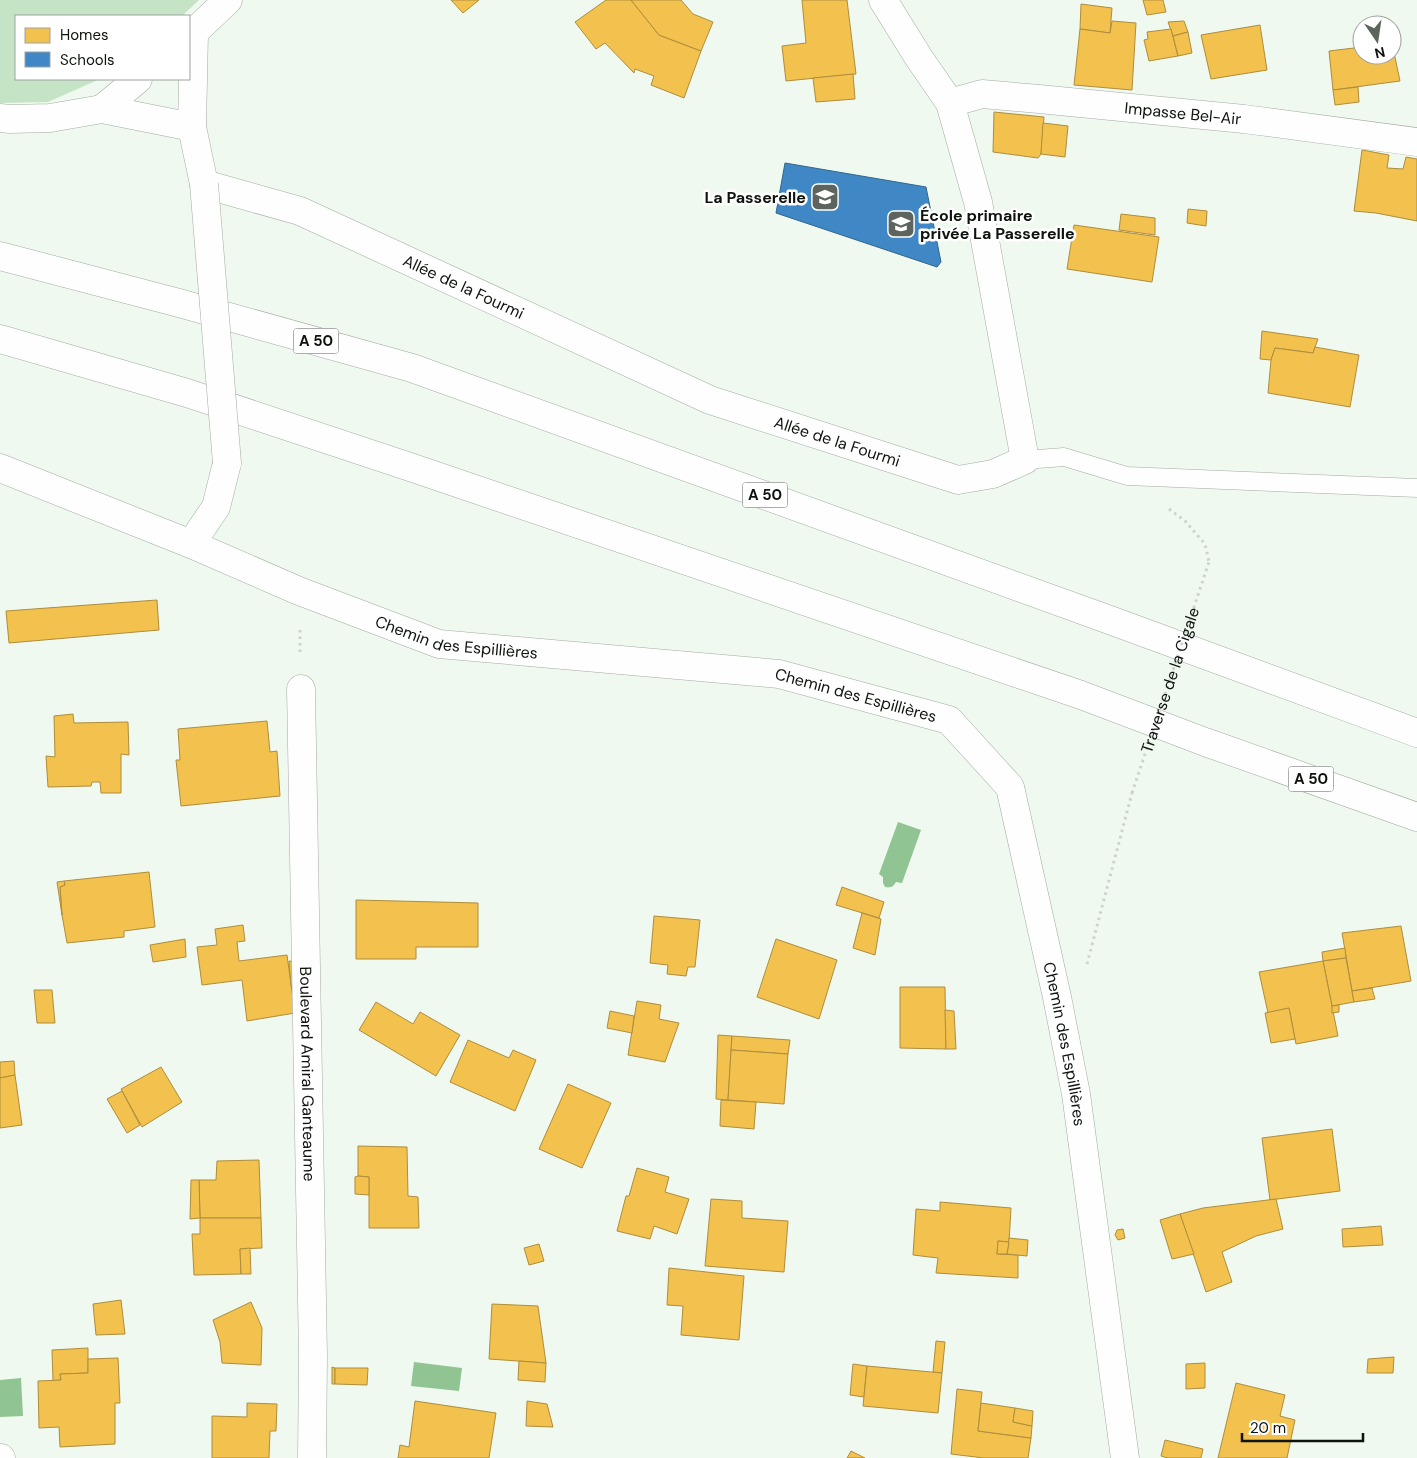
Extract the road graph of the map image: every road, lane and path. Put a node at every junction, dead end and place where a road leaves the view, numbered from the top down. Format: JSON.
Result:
{"nodes":[{"id":1,"x":228,"y":0,"type":"edge"},
{"id":2,"x":883,"y":0,"type":"edge"},
{"id":3,"x":191,"y":35,"type":"edge"},
{"id":4,"x":137,"y":80,"type":"edge"},
{"id":5,"x":950,"y":103,"type":"junction"},
{"id":6,"x":102,"y":109,"type":"junction"},
{"id":7,"x":0,"y":118,"type":"edge"},
{"id":8,"x":192,"y":127,"type":"junction"},
{"id":9,"x":1417,"y":142,"type":"edge"},
{"id":10,"x":204,"y":184,"type":"junction"},
{"id":11,"x":0,"y":256,"type":"edge"},
{"id":12,"x":0,"y":339,"type":"edge"},
{"id":13,"x":1025,"y":460,"type":"junction"},
{"id":14,"x":0,"y":468,"type":"edge"},
{"id":15,"x":1127,"y":476,"type":"junction"},
{"id":16,"x":1417,"y":488,"type":"edge"},
{"id":17,"x":191,"y":544,"type":"junction"},
{"id":18,"x":299,"y":591,"type":"junction"},
{"id":19,"x":301,"y":689,"type":"joint"},
{"id":20,"x":1417,"y":733,"type":"edge"},
{"id":21,"x":1417,"y":817,"type":"edge"},
{"id":22,"x":1057,"y":997,"type":"junction"},
{"id":23,"x":312,"y":1458,"type":"edge"},
{"id":24,"x":1125,"y":1458,"type":"edge"}],
"edges":[{"from":1,"to":3,"type":"main road"},
{"from":2,"to":5,"type":"main road"},
{"from":3,"to":8,"type":"main road"},
{"from":4,"to":6,"type":"main road"},
{"from":5,"to":9,"type":"main road","name":"Impasse Bel-Air"},
{"from":5,"to":13,"type":"main road"},
{"from":6,"to":7,"type":"main road"},
{"from":6,"to":8,"type":"main road"},
{"from":8,"to":10,"type":"main road"},
{"from":10,"to":13,"type":"main road","name":"Allée de la Fourmi"},
{"from":10,"to":17,"type":"main road","bridge":true},
{"from":11,"to":20,"type":"main road","number":"A 50"},
{"from":12,"to":21,"type":"main road","number":"A 50"},
{"from":13,"to":15,"type":"lane"},
{"from":14,"to":17,"type":"main road","name":"Chemin des Espillières"},
{"from":15,"to":16,"type":"lane"},
{"from":15,"to":22,"type":"path","name":"Traverse de la Cigale","bridge":true},
{"from":17,"to":18,"type":"main road","name":"Chemin des Espillières"},
{"from":18,"to":19,"type":"path"},
{"from":18,"to":22,"type":"main road","name":"Chemin des Espillières"},
{"from":19,"to":23,"type":"main road","name":"Boulevard Amiral Ganteaume"},
{"from":22,"to":24,"type":"main road","name":"Chemin des Espillières"}]}
